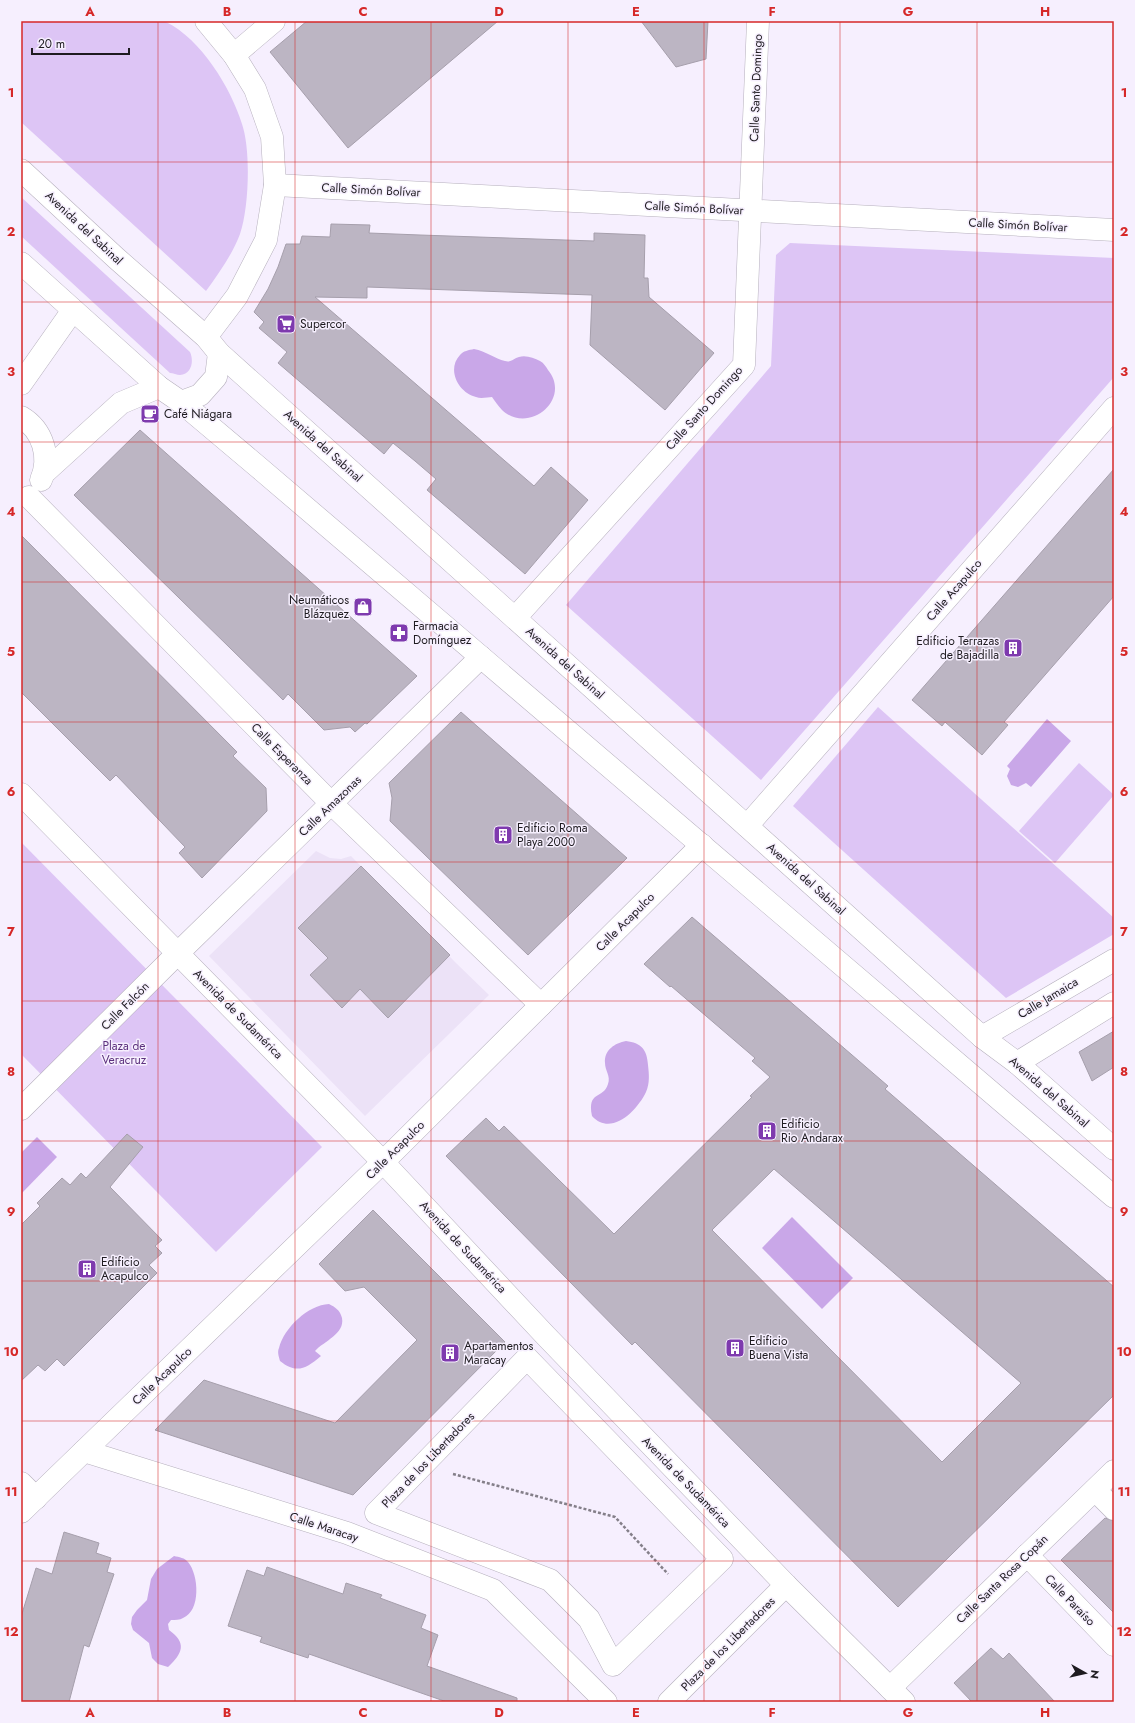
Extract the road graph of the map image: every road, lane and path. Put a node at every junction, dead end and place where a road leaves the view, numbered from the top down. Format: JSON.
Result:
{"nodes":[{"id":1,"x":206,"y":21,"type":"edge"},
{"id":2,"x":274,"y":21,"type":"edge"},
{"id":3,"x":758,"y":21,"type":"edge"},
{"id":4,"x":234,"y":55,"type":"junction"},
{"id":5,"x":21,"y":170,"type":"edge"},
{"id":6,"x":275,"y":185,"type":"junction"},
{"id":7,"x":752,"y":211,"type":"junction"},
{"id":8,"x":1114,"y":230,"type":"edge"},
{"id":9,"x":21,"y":263,"type":"edge"},
{"id":10,"x":73,"y":310,"type":"junction"},
{"id":11,"x":213,"y":345,"type":"junction"},
{"id":12,"x":21,"y":384,"type":"edge"},
{"id":13,"x":159,"y":387,"type":"junction"},
{"id":14,"x":181,"y":402,"type":"junction"},
{"id":15,"x":1114,"y":408,"type":"edge"},
{"id":16,"x":21,"y":417,"type":"edge"},
{"id":17,"x":44,"y":473,"type":"junction"},
{"id":18,"x":25,"y":501,"type":"edge"},
{"id":19,"x":515,"y":618,"type":"junction"},
{"id":20,"x":481,"y":658,"type":"junction"},
{"id":21,"x":21,"y":794,"type":"edge"},
{"id":22,"x":332,"y":804,"type":"junction"},
{"id":23,"x":747,"y":826,"type":"junction"},
{"id":24,"x":702,"y":845,"type":"junction"},
{"id":25,"x":178,"y":953,"type":"junction"},
{"id":26,"x":1114,"y":960,"type":"edge"},
{"id":27,"x":1114,"y":1003,"type":"edge"},
{"id":28,"x":541,"y":1005,"type":"junction"},
{"id":29,"x":982,"y":1037,"type":"junction"},
{"id":30,"x":1017,"y":1063,"type":"junction"},
{"id":31,"x":21,"y":1109,"type":"edge"},
{"id":32,"x":1114,"y":1149,"type":"edge"},
{"id":33,"x":383,"y":1162,"type":"junction"},
{"id":34,"x":1114,"y":1197,"type":"edge"},
{"id":35,"x":84,"y":1451,"type":"junction"},
{"id":36,"x":422,"y":1466,"type":"junction"},
{"id":37,"x":1114,"y":1471,"type":"edge"},
{"id":38,"x":1095,"y":1490,"type":"junction"},
{"id":39,"x":26,"y":1497,"type":"edge"},
{"id":40,"x":1114,"y":1509,"type":"edge"},
{"id":41,"x":1026,"y":1555,"type":"junction"},
{"id":42,"x":786,"y":1586,"type":"junction"},
{"id":43,"x":686,"y":1594,"type":"junction"},
{"id":44,"x":1114,"y":1645,"type":"edge"},
{"id":45,"x":897,"y":1695,"type":"edge"},
{"id":46,"x":606,"y":1702,"type":"edge"},
{"id":47,"x":669,"y":1702,"type":"edge"}],
"edges":[{"from":1,"to":4,"type":"street"},
{"from":2,"to":4,"type":"street"},
{"from":3,"to":7,"type":"street","name":"Calle Santo Domingo"},
{"from":4,"to":6,"type":"street"},
{"from":5,"to":11,"type":"street","name":"Avenida del Sabinal"},
{"from":6,"to":7,"type":"street","name":"Calle Simón Bolívar"},
{"from":6,"to":11,"type":"street"},
{"from":7,"to":8,"type":"street","name":"Calle Simón Bolívar"},
{"from":7,"to":19,"type":"street","name":"Calle Santo Domingo"},
{"from":9,"to":10,"type":"street"},
{"from":10,"to":12,"type":"street"},
{"from":10,"to":13,"type":"street"},
{"from":11,"to":14,"type":"street"},
{"from":11,"to":19,"type":"street","name":"Avenida del Sabinal"},
{"from":13,"to":14,"type":"street"},
{"from":13,"to":17,"type":"street"},
{"from":14,"to":20,"type":"street"},
{"from":15,"to":23,"type":"street","name":"Calle Acapulco"},
{"from":16,"to":17,"type":"street"},
{"from":17,"to":18,"type":"street"},
{"from":18,"to":22,"type":"street","name":"Calle Esperanza"},
{"from":19,"to":23,"type":"street","name":"Avenida del Sabinal"},
{"from":20,"to":22,"type":"street","name":"Calle Amazonas"},
{"from":20,"to":24,"type":"street"},
{"from":21,"to":25,"type":"street","name":"Avenida de Sudamérica"},
{"from":22,"to":25,"type":"street","name":"Calle Amazonas"},
{"from":22,"to":28,"type":"street","name":"Calle Esperanza"},
{"from":23,"to":29,"type":"street","name":"Avenida del Sabinal"},
{"from":24,"to":28,"type":"street","name":"Calle Acapulco"},
{"from":24,"to":34,"type":"street"},
{"from":25,"to":31,"type":"street","name":"Calle Falcón"},
{"from":25,"to":33,"type":"street","name":"Avenida de Sudamérica"},
{"from":26,"to":29,"type":"street","name":"Calle Jamaica"},
{"from":27,"to":30,"type":"street"},
{"from":28,"to":33,"type":"street","name":"Calle Acapulco"},
{"from":29,"to":30,"type":"street","name":"Avenida del Sabinal"},
{"from":30,"to":32,"type":"street","name":"Avenida del Sabinal"},
{"from":33,"to":35,"type":"street","name":"Calle Acapulco"},
{"from":33,"to":42,"type":"street","name":"Avenida de Sudamérica"},
{"from":35,"to":39,"type":"street"},
{"from":35,"to":46,"type":"street","name":"Calle Maracay"},
{"from":36,"to":43,"type":"path"},
{"from":36,"to":43,"type":"street","name":"Plaza de los Libertadores"},
{"from":36,"to":43,"type":"street","name":"Plaza de los Libertadores"},
{"from":37,"to":38,"type":"street","name":"Calle Santa Rosa Copán"},
{"from":38,"to":40,"type":"street"},
{"from":38,"to":41,"type":"street","name":"Calle Santa Rosa Copán"},
{"from":41,"to":44,"type":"street","name":"Calle Paraíso"},
{"from":41,"to":45,"type":"street","name":"Calle Santa Rosa Copán"},
{"from":42,"to":45,"type":"street","name":"Avenida de Sudamérica"},
{"from":42,"to":47,"type":"street","name":"Plaza de los Libertadores"}]}
